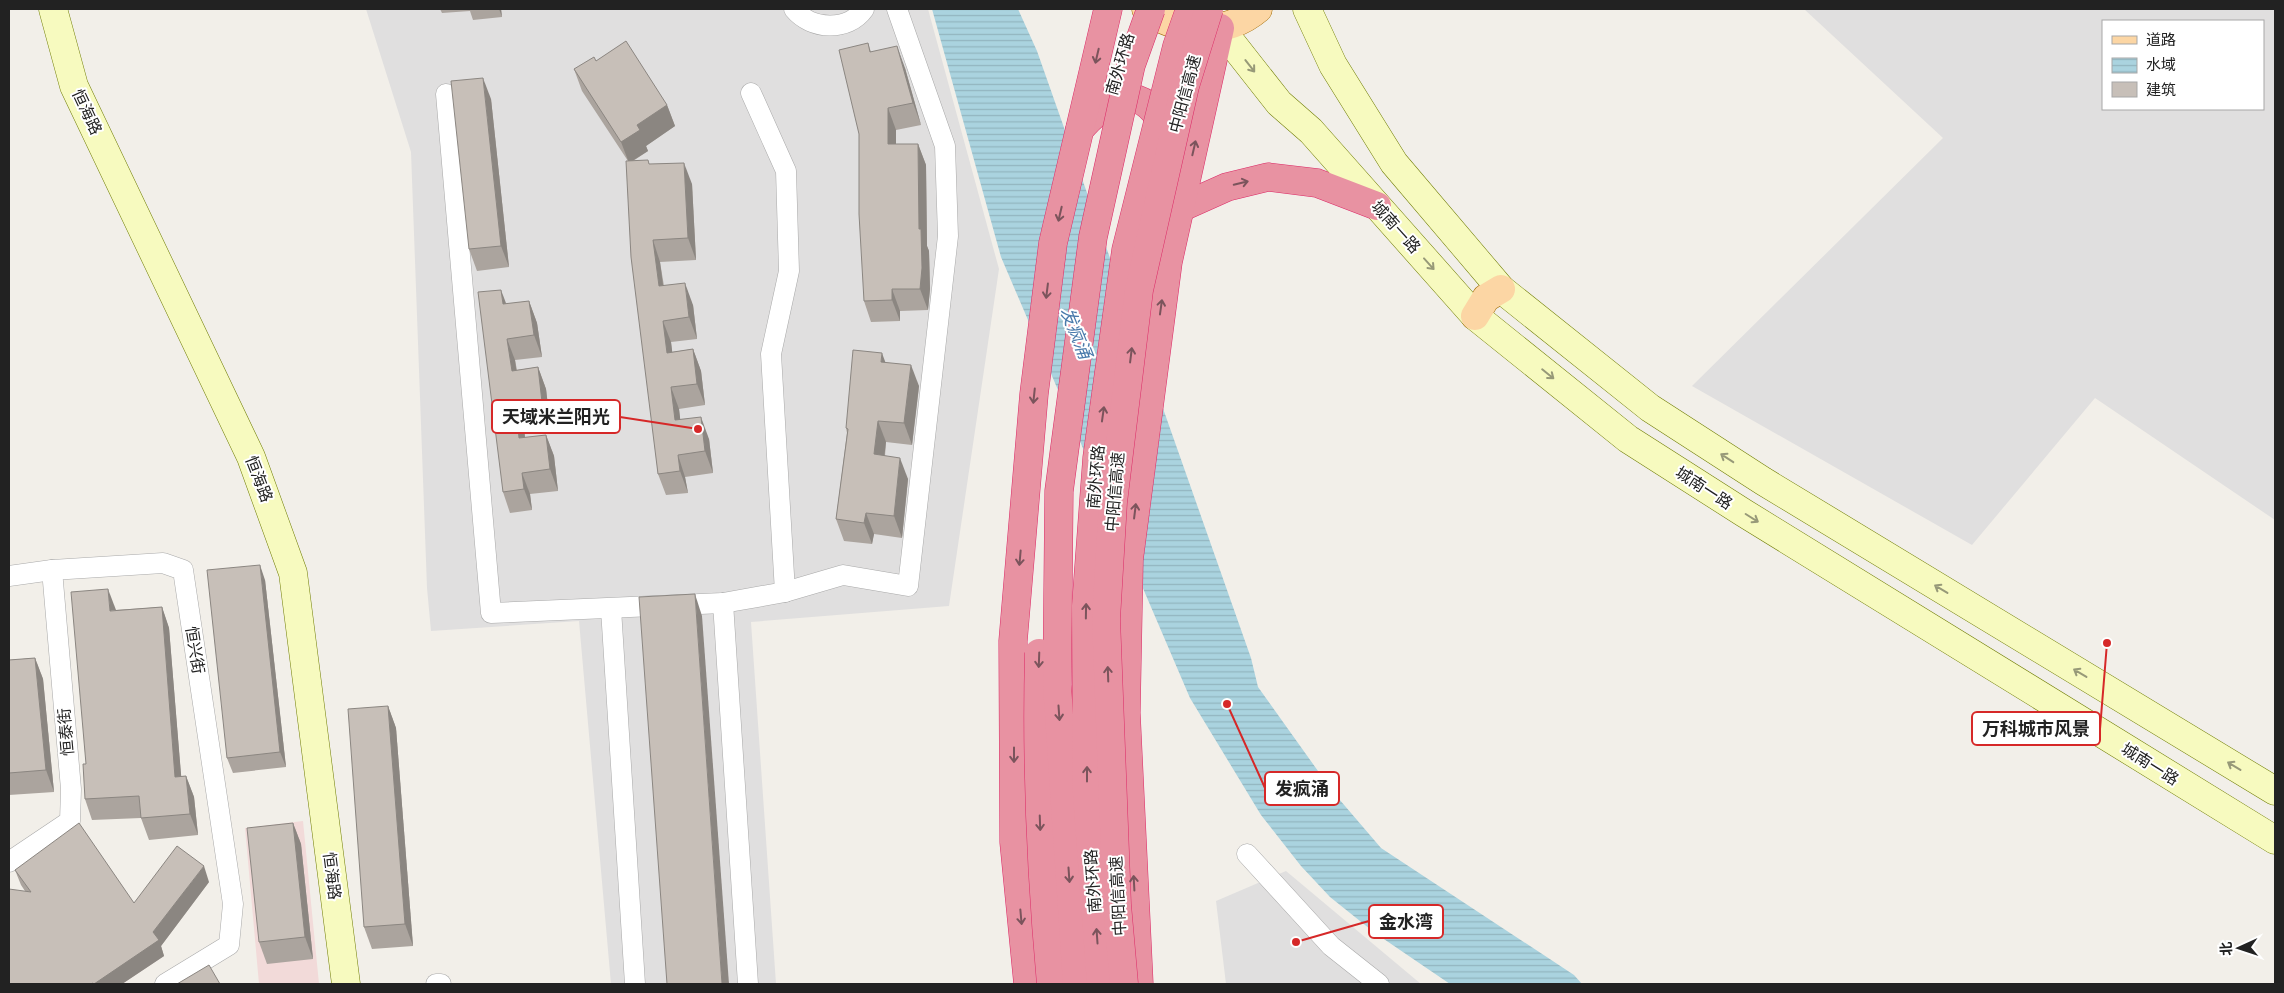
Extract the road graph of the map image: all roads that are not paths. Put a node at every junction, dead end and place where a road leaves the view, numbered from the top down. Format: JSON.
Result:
{"nodes":[{"id":1,"x":53,"y":9,"type":"edge"},
{"id":2,"x":794,"y":9,"type":"edge"},
{"id":3,"x":864,"y":9,"type":"edge"},
{"id":4,"x":897,"y":9,"type":"edge"},
{"id":5,"x":1108,"y":9,"type":"edge"},
{"id":6,"x":1137,"y":9,"type":"edge"},
{"id":7,"x":1146,"y":9,"type":"edge"},
{"id":8,"x":1151,"y":9,"type":"edge"},
{"id":9,"x":1190,"y":9,"type":"edge"},
{"id":10,"x":1258,"y":9,"type":"edge"},
{"id":11,"x":1307,"y":9,"type":"edge"},
{"id":12,"x":1214,"y":18,"type":"edge"},
{"id":13,"x":751,"y":93,"type":"dead end"},
{"id":14,"x":446,"y":94,"type":"dead end"},
{"id":15,"x":1080,"y":129,"type":"junction"},
{"id":16,"x":1377,"y":206,"type":"junction"},
{"id":17,"x":1180,"y":208,"type":"junction"},
{"id":18,"x":1501,"y":289,"type":"junction"},
{"id":19,"x":1475,"y":316,"type":"junction"},
{"id":20,"x":52,"y":570,"type":"junction"},
{"id":21,"x":9,"y":576,"type":"edge"},
{"id":22,"x":785,"y":592,"type":"junction"},
{"id":23,"x":723,"y":603,"type":"junction"},
{"id":24,"x":611,"y":609,"type":"junction"},
{"id":25,"x":2275,"y":791,"type":"edge"},
{"id":26,"x":2275,"y":840,"type":"edge"},
{"id":27,"x":1247,"y":854,"type":"dead end"},
{"id":28,"x":9,"y":862,"type":"edge"},
{"id":29,"x":165,"y":984,"type":"edge"},
{"id":30,"x":346,"y":984,"type":"edge"},
{"id":31,"x":436,"y":984,"type":"edge"},
{"id":32,"x":441,"y":984,"type":"edge"},
{"id":33,"x":635,"y":984,"type":"edge"},
{"id":34,"x":748,"y":984,"type":"edge"},
{"id":35,"x":1028,"y":984,"type":"edge"},
{"id":36,"x":1051,"y":984,"type":"edge"},
{"id":37,"x":1076,"y":984,"type":"edge"},
{"id":38,"x":1101,"y":984,"type":"edge"},
{"id":39,"x":1124,"y":984,"type":"edge"},
{"id":40,"x":1139,"y":984,"type":"edge"},
{"id":41,"x":1379,"y":984,"type":"edge"}],
"edges":[{"from":1,"to":30,"type":"main road","name":"恒海路"},
{"from":2,"to":3,"type":"street"},
{"from":4,"to":22,"type":"street"},
{"from":5,"to":15,"type":"highway","one_way":true},
{"from":6,"to":36,"type":"highway","name":"南外环路","one_way":true,"bridge":true},
{"from":7,"to":12,"type":"main road"},
{"from":8,"to":37,"type":"highway","one_way":true,"bridge":true},
{"from":38,"to":9,"type":"highway","name":"南外环路","one_way":true,"bridge":true},
{"from":10,"to":12,"type":"main road"},
{"from":11,"to":18,"type":"main road"},
{"from":12,"to":16,"type":"main road","name":"城南一路","one_way":true},
{"from":17,"to":12,"type":"highway","one_way":true},
{"from":39,"to":12,"type":"highway","name":"中阳信高速","one_way":true,"bridge":true},
{"from":13,"to":22,"type":"street"},
{"from":14,"to":24,"type":"street"},
{"from":15,"to":17,"type":"highway"},
{"from":15,"to":35,"type":"highway","one_way":true},
{"from":17,"to":16,"type":"highway","one_way":true},
{"from":16,"to":19,"type":"main road","name":"城南一路","one_way":true},
{"from":40,"to":17,"type":"highway","one_way":true},
{"from":18,"to":19,"type":"main road"},
{"from":25,"to":18,"type":"main road","one_way":true},
{"from":19,"to":26,"type":"main road","name":"城南一路","one_way":true},
{"from":20,"to":21,"type":"street","name":"恒兴街"},
{"from":20,"to":28,"type":"street","name":"恒泰街"},
{"from":20,"to":29,"type":"street","name":"恒兴街"},
{"from":22,"to":23,"type":"street"},
{"from":23,"to":24,"type":"street"},
{"from":23,"to":34,"type":"street"},
{"from":24,"to":33,"type":"street"},
{"from":27,"to":41,"type":"street"},
{"from":31,"to":32,"type":"street"}]}
